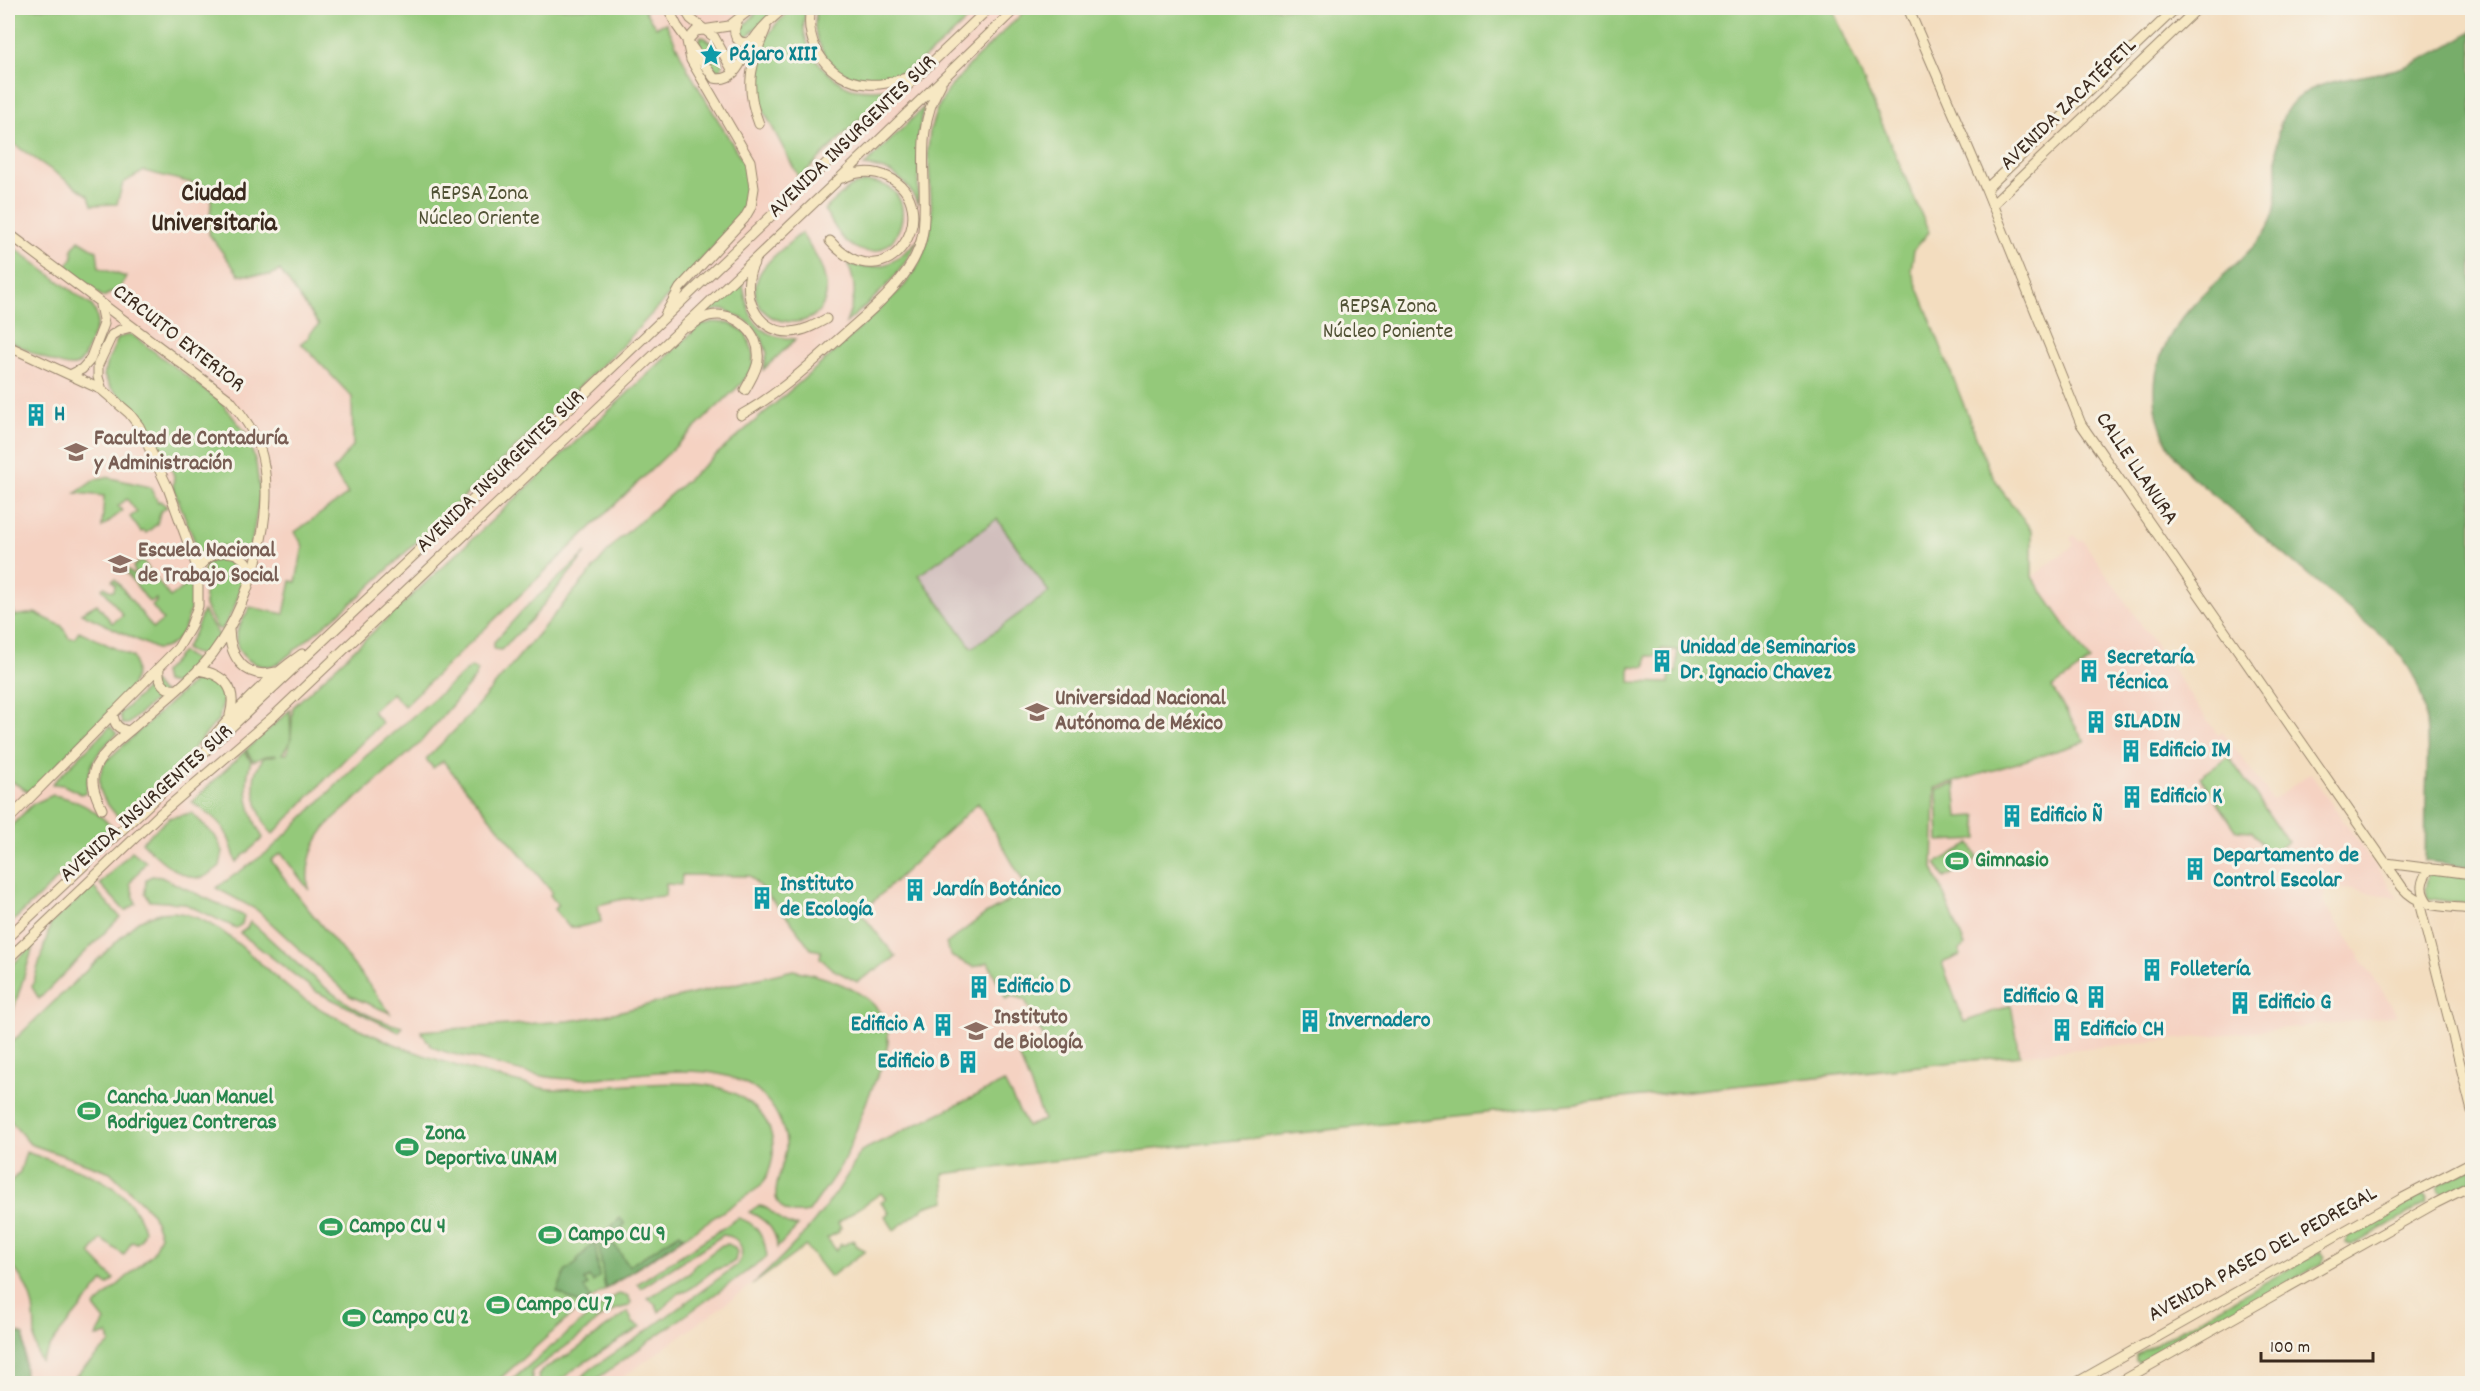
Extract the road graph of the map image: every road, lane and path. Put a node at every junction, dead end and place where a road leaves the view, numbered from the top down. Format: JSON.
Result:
{"nodes":[{"id":1,"x":668,"y":8,"type":"edge"},
{"id":2,"x":684,"y":8,"type":"edge"},
{"id":3,"x":752,"y":8,"type":"edge"},
{"id":4,"x":784,"y":8,"type":"edge"},
{"id":5,"x":811,"y":8,"type":"edge"},
{"id":6,"x":989,"y":8,"type":"edge"},
{"id":7,"x":1016,"y":8,"type":"edge"},
{"id":8,"x":1908,"y":8,"type":"edge"},
{"id":9,"x":2176,"y":8,"type":"edge"},
{"id":10,"x":2198,"y":8,"type":"edge"},
{"id":11,"x":769,"y":21,"type":"junction"},
{"id":12,"x":737,"y":22,"type":"junction"},
{"id":13,"x":703,"y":29,"type":"junction"},
{"id":14,"x":753,"y":40,"type":"junction"},
{"id":15,"x":687,"y":41,"type":"junction"},
{"id":16,"x":953,"y":68,"type":"junction"},
{"id":17,"x":733,"y":71,"type":"junction"},
{"id":18,"x":919,"y":75,"type":"junction"},
{"id":19,"x":2084,"y":95,"type":"junction"},
{"id":20,"x":2095,"y":107,"type":"junction"},
{"id":21,"x":759,"y":124,"type":"dead end"},
{"id":22,"x":2009,"y":166,"type":"junction"},
{"id":23,"x":2020,"y":179,"type":"junction"},
{"id":24,"x":838,"y":180,"type":"junction"},
{"id":25,"x":1986,"y":189,"type":"junction"},
{"id":26,"x":1992,"y":205,"type":"junction"},
{"id":27,"x":8,"y":233,"type":"edge"},
{"id":28,"x":830,"y":241,"type":"dead end"},
{"id":29,"x":762,"y":252,"type":"junction"},
{"id":30,"x":100,"y":304,"type":"junction"},
{"id":31,"x":826,"y":319,"type":"dead end"},
{"id":32,"x":663,"y":320,"type":"junction"},
{"id":33,"x":132,"y":327,"type":"junction"},
{"id":34,"x":8,"y":346,"type":"edge"},
{"id":35,"x":662,"y":346,"type":"junction"},
{"id":36,"x":70,"y":375,"type":"junction"},
{"id":37,"x":102,"y":390,"type":"junction"},
{"id":38,"x":745,"y":390,"type":"dead end"},
{"id":39,"x":741,"y":415,"type":"dead end"},
{"id":40,"x":198,"y":570,"type":"junction"},
{"id":41,"x":251,"y":577,"type":"junction"},
{"id":42,"x":229,"y":630,"type":"junction"},
{"id":43,"x":324,"y":640,"type":"junction"},
{"id":44,"x":159,"y":668,"type":"junction"},
{"id":45,"x":198,"y":670,"type":"junction"},
{"id":46,"x":277,"y":671,"type":"junction"},
{"id":47,"x":178,"y":689,"type":"junction"},
{"id":48,"x":113,"y":713,"type":"junction"},
{"id":49,"x":230,"y":716,"type":"junction"},
{"id":50,"x":129,"y":731,"type":"junction"},
{"id":51,"x":187,"y":767,"type":"junction"},
{"id":52,"x":102,"y":808,"type":"dead end"},
{"id":53,"x":8,"y":820,"type":"edge"},
{"id":54,"x":2386,"y":864,"type":"junction"},
{"id":55,"x":2430,"y":868,"type":"junction"},
{"id":56,"x":2472,"y":874,"type":"edge"},
{"id":57,"x":2419,"y":903,"type":"junction"},
{"id":58,"x":2430,"y":904,"type":"junction"},
{"id":59,"x":2472,"y":909,"type":"edge"},
{"id":60,"x":8,"y":937,"type":"edge"},
{"id":61,"x":8,"y":959,"type":"edge"},
{"id":62,"x":2472,"y":1111,"type":"edge"},
{"id":63,"x":2472,"y":1162,"type":"edge"},
{"id":64,"x":2427,"y":1185,"type":"junction"},
{"id":65,"x":2472,"y":1185,"type":"edge"},
{"id":66,"x":2436,"y":1203,"type":"junction"},
{"id":67,"x":2074,"y":1383,"type":"edge"},
{"id":68,"x":2117,"y":1383,"type":"edge"}],
"edges":[{"from":1,"to":15,"type":"main road"},
{"from":2,"to":13,"type":"main road"},
{"from":3,"to":12,"type":"main road"},
{"from":4,"to":11,"type":"main road"},
{"from":5,"to":18,"type":"main road"},
{"from":6,"to":18,"type":"main road","name":"AVENIDA INSURGENTES SUR"},
{"from":7,"to":16,"type":"main road","name":"AVENIDA INSURGENTES SUR"},
{"from":8,"to":25,"type":"main road","name":"CALLE LLANURA"},
{"from":9,"to":19,"type":"main road","name":"AVENIDA ZACATÉPETL"},
{"from":10,"to":20,"type":"main road","name":"AVENIDA ZACATÉPETL"},
{"from":11,"to":14,"type":"main road"},
{"from":11,"to":21,"type":"main road"},
{"from":12,"to":13,"type":"main road"},
{"from":12,"to":14,"type":"main road"},
{"from":13,"to":15,"type":"main road"},
{"from":13,"to":17,"type":"main road"},
{"from":14,"to":17,"type":"main road"},
{"from":15,"to":17,"type":"main road"},
{"from":15,"to":32,"type":"main road"},
{"from":16,"to":24,"type":"main road","name":"AVENIDA INSURGENTES SUR"},
{"from":16,"to":39,"type":"main road"},
{"from":18,"to":32,"type":"main road","name":"AVENIDA INSURGENTES SUR"},
{"from":19,"to":20,"type":"main road"},
{"from":19,"to":22,"type":"main road","name":"AVENIDA ZACATÉPETL"},
{"from":20,"to":23,"type":"main road","name":"AVENIDA ZACATÉPETL"},
{"from":22,"to":23,"type":"main road"},
{"from":22,"to":25,"type":"main road","name":"AVENIDA ZACATÉPETL"},
{"from":23,"to":26,"type":"main road","name":"AVENIDA ZACATÉPETL"},
{"from":24,"to":28,"type":"main road"},
{"from":24,"to":29,"type":"main road","name":"AVENIDA INSURGENTES SUR"},
{"from":25,"to":26,"type":"main road","name":"CALLE LLANURA"},
{"from":26,"to":54,"type":"main road","name":"CALLE LLANURA"},
{"from":27,"to":30,"type":"main road","name":"CIRCUITO EXTERIOR"},
{"from":29,"to":31,"type":"main road"},
{"from":29,"to":35,"type":"main road","name":"AVENIDA INSURGENTES SUR"},
{"from":30,"to":33,"type":"main road","name":"CIRCUITO EXTERIOR"},
{"from":30,"to":36,"type":"main road"},
{"from":32,"to":43,"type":"main road","name":"AVENIDA INSURGENTES SUR"},
{"from":33,"to":37,"type":"main road"},
{"from":33,"to":41,"type":"main road","name":"CIRCUITO EXTERIOR"},
{"from":34,"to":36,"type":"main road"},
{"from":35,"to":38,"type":"main road"},
{"from":35,"to":61,"type":"main road","name":"AVENIDA INSURGENTES SUR"},
{"from":36,"to":37,"type":"main road"},
{"from":37,"to":40,"type":"main road"},
{"from":40,"to":41,"type":"main road"},
{"from":40,"to":44,"type":"main road"},
{"from":41,"to":42,"type":"main road","name":"CIRCUITO EXTERIOR"},
{"from":42,"to":45,"type":"main road","name":"CIRCUITO EXTERIOR"},
{"from":42,"to":46,"type":"main road"},
{"from":43,"to":46,"type":"main road"},
{"from":43,"to":51,"type":"main road","name":"AVENIDA INSURGENTES SUR"},
{"from":44,"to":47,"type":"main road"},
{"from":44,"to":48,"type":"main road"},
{"from":45,"to":47,"type":"main road","name":"CIRCUITO EXTERIOR"},
{"from":45,"to":49,"type":"main road"},
{"from":46,"to":49,"type":"main road"},
{"from":47,"to":50,"type":"main road","name":"CIRCUITO EXTERIOR"},
{"from":48,"to":50,"type":"main road"},
{"from":48,"to":53,"type":"main road"},
{"from":49,"to":51,"type":"main road"},
{"from":50,"to":52,"type":"main road","name":"CIRCUITO EXTERIOR"},
{"from":51,"to":60,"type":"main road","name":"AVENIDA INSURGENTES SUR"},
{"from":54,"to":55,"type":"main road"},
{"from":54,"to":57,"type":"main road","name":"CALLE LLANURA"},
{"from":55,"to":56,"type":"main road"},
{"from":55,"to":58,"type":"main road"},
{"from":57,"to":58,"type":"main road"},
{"from":57,"to":62,"type":"main road"},
{"from":58,"to":59,"type":"main road"},
{"from":63,"to":64,"type":"main road","name":"AVENIDA PASEO DEL PEDREGAL"},
{"from":64,"to":66,"type":"main road"},
{"from":64,"to":67,"type":"main road","name":"AVENIDA PASEO DEL PEDREGAL"},
{"from":65,"to":66,"type":"main road","name":"AVENIDA PASEO DEL PEDREGAL"},
{"from":66,"to":68,"type":"main road","name":"AVENIDA PASEO DEL PEDREGAL"}]}
